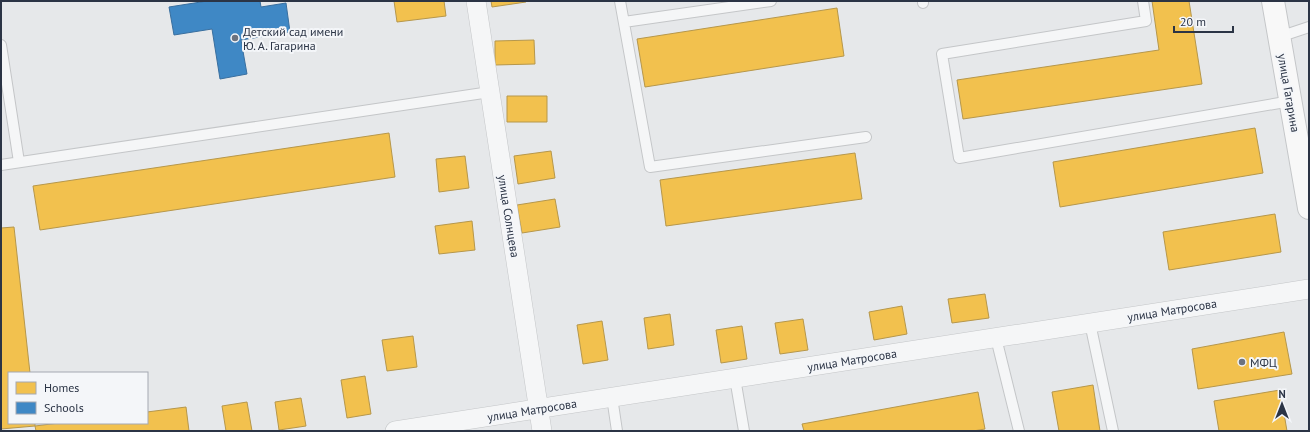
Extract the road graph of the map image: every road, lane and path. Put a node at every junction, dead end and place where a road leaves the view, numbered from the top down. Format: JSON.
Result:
{"nodes":[{"id":1,"x":476,"y":1,"type":"edge"},
{"id":2,"x":620,"y":1,"type":"edge"},
{"id":3,"x":770,"y":1,"type":"edge"},
{"id":4,"x":1143,"y":1,"type":"edge"},
{"id":5,"x":1273,"y":1,"type":"edge"},
{"id":6,"x":624,"y":22,"type":"junction"},
{"id":7,"x":1309,"y":27,"type":"edge"},
{"id":8,"x":1279,"y":37,"type":"junction"},
{"id":9,"x":1,"y":45,"type":"edge"},
{"id":10,"x":490,"y":92,"type":"junction"},
{"id":11,"x":1291,"y":102,"type":"junction"},
{"id":12,"x":866,"y":137,"type":"dead end"},
{"id":13,"x":19,"y":162,"type":"junction"},
{"id":14,"x":1,"y":165,"type":"edge"},
{"id":15,"x":1309,"y":208,"type":"edge"},
{"id":16,"x":1309,"y":289,"type":"edge"},
{"id":17,"x":1090,"y":323,"type":"junction"},
{"id":18,"x":996,"y":338,"type":"junction"},
{"id":19,"x":735,"y":378,"type":"junction"},
{"id":20,"x":612,"y":397,"type":"junction"},
{"id":21,"x":538,"y":409,"type":"junction"},
{"id":22,"x":395,"y":431,"type":"edge"},
{"id":23,"x":542,"y":431,"type":"edge"},
{"id":24,"x":617,"y":431,"type":"edge"},
{"id":25,"x":744,"y":431,"type":"edge"},
{"id":26,"x":1019,"y":431,"type":"edge"},
{"id":27,"x":1113,"y":431,"type":"edge"}],
"edges":[{"from":1,"to":10,"type":"street","name":"улица Солнцева"},
{"from":2,"to":6,"type":"lane"},
{"from":3,"to":6,"type":"lane"},
{"from":4,"to":11,"type":"lane"},
{"from":5,"to":8,"type":"main road","name":"улица Гагарина"},
{"from":6,"to":12,"type":"lane"},
{"from":7,"to":8,"type":"lane"},
{"from":8,"to":11,"type":"main road","name":"улица Гагарина"},
{"from":9,"to":13,"type":"lane"},
{"from":10,"to":13,"type":"lane"},
{"from":10,"to":21,"type":"street","name":"улица Солнцева"},
{"from":11,"to":15,"type":"main road","name":"улица Гагарина"},
{"from":13,"to":14,"type":"lane"},
{"from":16,"to":17,"type":"street","name":"улица Матросова"},
{"from":17,"to":18,"type":"street","name":"улица Матросова"},
{"from":17,"to":27,"type":"lane"},
{"from":18,"to":19,"type":"street","name":"улица Матросова"},
{"from":18,"to":26,"type":"lane"},
{"from":19,"to":20,"type":"street","name":"улица Матросова"},
{"from":19,"to":25,"type":"lane"},
{"from":20,"to":21,"type":"street","name":"улица Матросова"},
{"from":20,"to":24,"type":"lane"},
{"from":21,"to":22,"type":"street","name":"улица Матросова"},
{"from":21,"to":23,"type":"street","name":"улица Солнцева"}]}
